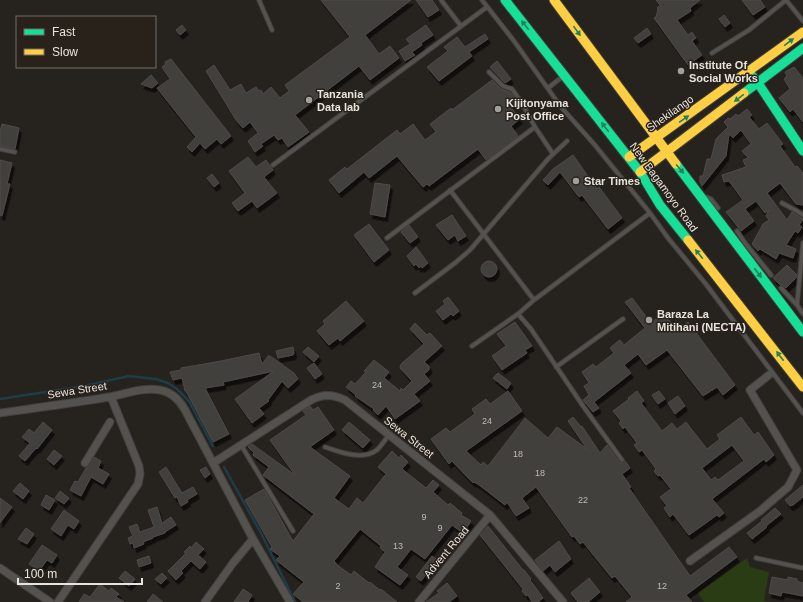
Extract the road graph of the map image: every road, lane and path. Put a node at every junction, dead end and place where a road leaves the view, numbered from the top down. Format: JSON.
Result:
{"nodes":[{"id":1,"x":260,"y":0,"type":"edge"},
{"id":2,"x":441,"y":0,"type":"edge"},
{"id":3,"x":482,"y":0,"type":"edge"},
{"id":4,"x":505,"y":0,"type":"edge"},
{"id":5,"x":554,"y":0,"type":"edge"},
{"id":6,"x":786,"y":0,"type":"edge"},
{"id":7,"x":487,"y":7,"type":"junction"},
{"id":8,"x":803,"y":21,"type":"edge"},
{"id":9,"x":461,"y":26,"type":"junction"},
{"id":10,"x":272,"y":30,"type":"dead end"},
{"id":11,"x":803,"y":32,"type":"edge"},
{"id":12,"x":803,"y":48,"type":"edge"},
{"id":13,"x":712,"y":53,"type":"dead end"},
{"id":14,"x":489,"y":72,"type":"dead end"},
{"id":15,"x":749,"y":72,"type":"junction"},
{"id":16,"x":565,"y":76,"type":"junction"},
{"id":17,"x":758,"y":83,"type":"junction"},
{"id":18,"x":548,"y":88,"type":"junction"},
{"id":19,"x":535,"y":127,"type":"junction"},
{"id":20,"x":656,"y":139,"type":"junction"},
{"id":21,"x":567,"y":141,"type":"dead end"},
{"id":22,"x":0,"y":149,"type":"edge"},
{"id":23,"x":803,"y":151,"type":"edge"},
{"id":24,"x":15,"y":152,"type":"dead end"},
{"id":25,"x":666,"y":152,"type":"junction"},
{"id":26,"x":553,"y":154,"type":"junction"},
{"id":27,"x":629,"y":157,"type":"junction"},
{"id":28,"x":273,"y":165,"type":"dead end"},
{"id":29,"x":640,"y":172,"type":"junction"},
{"id":30,"x":450,"y":190,"type":"junction"},
{"id":31,"x":700,"y":195,"type":"junction"},
{"id":32,"x":782,"y":203,"type":"dead end"},
{"id":33,"x":718,"y":208,"type":"dead end"},
{"id":34,"x":650,"y":213,"type":"junction"},
{"id":35,"x":803,"y":215,"type":"edge"},
{"id":36,"x":737,"y":231,"type":"dead end"},
{"id":37,"x":484,"y":233,"type":"junction"},
{"id":38,"x":387,"y":238,"type":"dead end"},
{"id":39,"x":803,"y":242,"type":"edge"},
{"id":40,"x":772,"y":275,"type":"dead end"},
{"id":41,"x":781,"y":288,"type":"dead end"},
{"id":42,"x":415,"y":292,"type":"dead end"},
{"id":43,"x":534,"y":300,"type":"junction"},
{"id":44,"x":797,"y":305,"type":"junction"},
{"id":45,"x":518,"y":314,"type":"junction"},
{"id":46,"x":803,"y":314,"type":"edge"},
{"id":47,"x":623,"y":319,"type":"dead end"},
{"id":48,"x":803,"y":332,"type":"edge"},
{"id":49,"x":472,"y":346,"type":"dead end"},
{"id":50,"x":556,"y":366,"type":"junction"},
{"id":51,"x":769,"y":375,"type":"dead end"},
{"id":52,"x":803,"y":387,"type":"edge"},
{"id":53,"x":111,"y":397,"type":"junction"},
{"id":54,"x":803,"y":412,"type":"edge"},
{"id":55,"x":0,"y":413,"type":"edge"},
{"id":56,"x":110,"y":422,"type":"dead end"},
{"id":57,"x":389,"y":435,"type":"junction"},
{"id":58,"x":241,"y":445,"type":"junction"},
{"id":59,"x":325,"y":447,"type":"dead end"},
{"id":60,"x":622,"y":460,"type":"dead end"},
{"id":61,"x":85,"y":464,"type":"dead end"},
{"id":62,"x":213,"y":464,"type":"junction"},
{"id":63,"x":490,"y":515,"type":"junction"},
{"id":64,"x":293,"y":530,"type":"dead end"},
{"id":65,"x":253,"y":539,"type":"junction"},
{"id":66,"x":756,"y":558,"type":"dead end"},
{"id":67,"x":690,"y":561,"type":"dead end"},
{"id":68,"x":0,"y":568,"type":"edge"},
{"id":69,"x":803,"y":568,"type":"edge"},
{"id":70,"x":50,"y":602,"type":"edge"},
{"id":71,"x":58,"y":602,"type":"edge"},
{"id":72,"x":205,"y":602,"type":"edge"},
{"id":73,"x":290,"y":602,"type":"edge"},
{"id":74,"x":419,"y":602,"type":"edge"},
{"id":75,"x":563,"y":602,"type":"edge"}],
"edges":[{"from":1,"to":10,"type":"lane"},
{"from":2,"to":9,"type":"lane"},
{"from":3,"to":7,"type":"lane"},
{"from":16,"to":4,"type":"main road","name":"New Bagamoyo Road","one_way":true},
{"from":5,"to":20,"type":"main road","name":"New Bagamoyo Road","one_way":true},
{"from":6,"to":8,"type":"lane"},
{"from":6,"to":13,"type":"lane"},
{"from":7,"to":9,"type":"lane"},
{"from":7,"to":18,"type":"lane"},
{"from":9,"to":28,"type":"lane"},
{"from":15,"to":11,"type":"main road","name":"Shekilango","one_way":true},
{"from":12,"to":17,"type":"main road"},
{"from":14,"to":19,"type":"lane"},
{"from":15,"to":17,"type":"main road"},
{"from":20,"to":15,"type":"main road","name":"Shekilango","one_way":true},
{"from":16,"to":18,"type":"lane"},
{"from":27,"to":16,"type":"main road","name":"New Bagamoyo Road","one_way":true},
{"from":17,"to":23,"type":"main road"},
{"from":17,"to":25,"type":"main road","one_way":true},
{"from":18,"to":34,"type":"lane"},
{"from":19,"to":26,"type":"lane"},
{"from":19,"to":30,"type":"lane"},
{"from":20,"to":25,"type":"main road","name":"New Bagamoyo Road"},
{"from":20,"to":27,"type":"main road","name":"Shekilango"},
{"from":21,"to":26,"type":"lane"},
{"from":22,"to":24,"type":"lane"},
{"from":25,"to":29,"type":"main road"},
{"from":25,"to":31,"type":"main road","name":"New Bagamoyo Road","one_way":true},
{"from":26,"to":37,"type":"lane"},
{"from":27,"to":29,"type":"main road","name":"New Bagamoyo Road"},
{"from":52,"to":29,"type":"main road","name":"New Bagamoyo Road","one_way":true},
{"from":30,"to":37,"type":"lane"},
{"from":30,"to":38,"type":"lane"},
{"from":31,"to":33,"type":"lane"},
{"from":31,"to":48,"type":"main road","name":"New Bagamoyo Road","one_way":true},
{"from":32,"to":35,"type":"lane"},
{"from":34,"to":43,"type":"lane"},
{"from":34,"to":54,"type":"lane"},
{"from":36,"to":40,"type":"lane"},
{"from":37,"to":42,"type":"lane"},
{"from":37,"to":43,"type":"lane"},
{"from":39,"to":44,"type":"lane"},
{"from":41,"to":44,"type":"lane"},
{"from":43,"to":45,"type":"lane"},
{"from":44,"to":46,"type":"lane"},
{"from":45,"to":49,"type":"lane"},
{"from":45,"to":50,"type":"lane"},
{"from":47,"to":50,"type":"lane"},
{"from":50,"to":60,"type":"lane"},
{"from":51,"to":67,"type":"street"},
{"from":53,"to":55,"type":"street","name":"Sewa Street"},
{"from":53,"to":62,"type":"street","name":"Sewa Street"},
{"from":53,"to":71,"type":"street"},
{"from":56,"to":61,"type":"street"},
{"from":57,"to":58,"type":"street","name":"Sewa Street"},
{"from":57,"to":59,"type":"lane"},
{"from":57,"to":63,"type":"street","name":"Sewa Street"},
{"from":58,"to":62,"type":"street","name":"Sewa Street"},
{"from":58,"to":64,"type":"lane"},
{"from":62,"to":65,"type":"street","name":"Sewa Street"},
{"from":63,"to":74,"type":"street","name":"Advent Road"},
{"from":63,"to":75,"type":"street","name":"Sewa Street"},
{"from":65,"to":72,"type":"street"},
{"from":65,"to":73,"type":"street","name":"Sewa Street"},
{"from":66,"to":69,"type":"lane"},
{"from":68,"to":70,"type":"street"}]}
